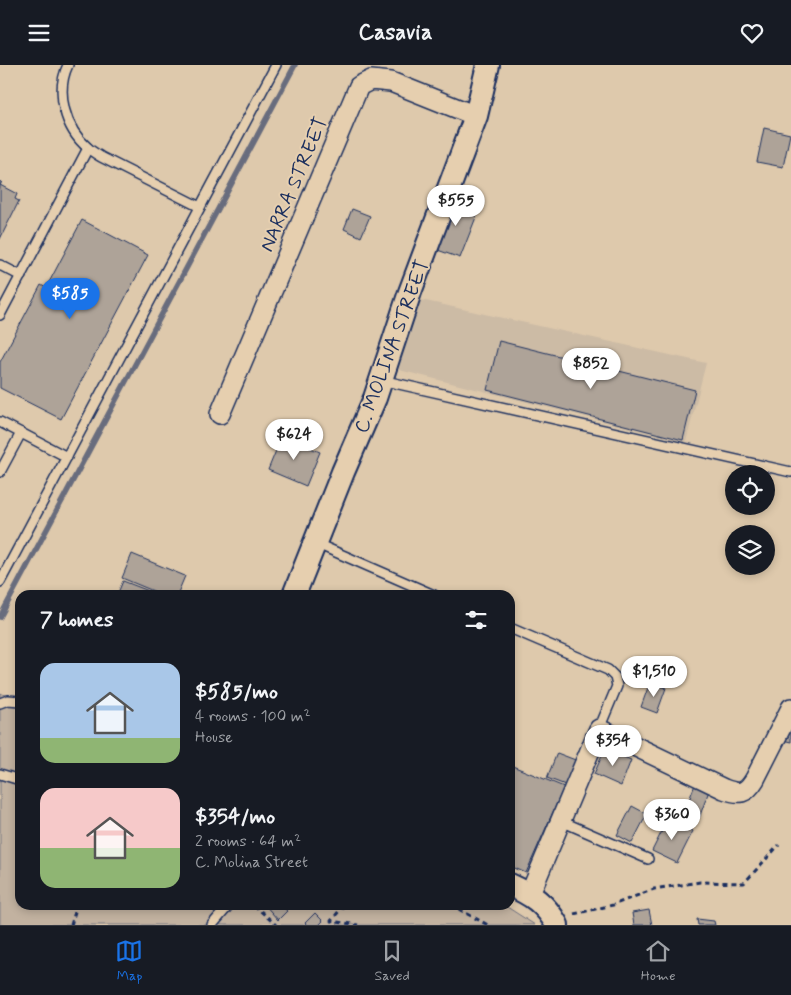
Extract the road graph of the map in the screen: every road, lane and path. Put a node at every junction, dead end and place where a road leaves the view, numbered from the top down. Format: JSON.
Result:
{"nodes":[{"id":1,"x":68,"y":65,"type":"edge"},
{"id":2,"x":276,"y":65,"type":"edge"},
{"id":3,"x":488,"y":65,"type":"edge"},
{"id":4,"x":476,"y":116,"type":"junction"},
{"id":5,"x":88,"y":149,"type":"junction"},
{"id":6,"x":200,"y":207,"type":"junction"},
{"id":7,"x":0,"y":265,"type":"edge"},
{"id":8,"x":21,"y":276,"type":"junction"},
{"id":9,"x":0,"y":315,"type":"edge"},
{"id":10,"x":381,"y":380,"type":"junction"},
{"id":11,"x":220,"y":415,"type":"dead end"},
{"id":12,"x":0,"y":422,"type":"edge"},
{"id":13,"x":21,"y":433,"type":"junction"},
{"id":14,"x":67,"y":457,"type":"junction"},
{"id":15,"x":0,"y":472,"type":"edge"},
{"id":16,"x":791,"y":472,"type":"edge"},
{"id":17,"x":314,"y":543,"type":"junction"},
{"id":18,"x":0,"y":582,"type":"edge"},
{"id":19,"x":296,"y":590,"type":"edge"},
{"id":20,"x":422,"y":590,"type":"edge"},
{"id":21,"x":515,"y":630,"type":"edge"},
{"id":22,"x":15,"y":701,"type":"edge"},
{"id":23,"x":0,"y":703,"type":"edge"},
{"id":24,"x":791,"y":708,"type":"edge"},
{"id":25,"x":599,"y":729,"type":"junction"},
{"id":26,"x":0,"y":774,"type":"edge"},
{"id":27,"x":15,"y":778,"type":"edge"},
{"id":28,"x":561,"y":821,"type":"junction"},
{"id":29,"x":779,"y":845,"type":"dead end"},
{"id":30,"x":648,"y":859,"type":"dead end"},
{"id":31,"x":520,"y":890,"type":"edge"},
{"id":32,"x":76,"y":910,"type":"edge"},
{"id":33,"x":225,"y":910,"type":"edge"},
{"id":34,"x":260,"y":910,"type":"edge"},
{"id":35,"x":340,"y":910,"type":"edge"},
{"id":36,"x":460,"y":910,"type":"edge"},
{"id":37,"x":556,"y":921,"type":"edge"},
{"id":38,"x":71,"y":925,"type":"edge"},
{"id":39,"x":212,"y":925,"type":"edge"},
{"id":40,"x":276,"y":925,"type":"edge"},
{"id":41,"x":358,"y":925,"type":"edge"},
{"id":42,"x":488,"y":925,"type":"edge"}],
"edges":[{"from":1,"to":5,"type":"lane"},
{"from":2,"to":6,"type":"lane"},
{"from":3,"to":4,"type":"street","name":"C. MOLINA STREET"},
{"from":4,"to":10,"type":"street","name":"C. MOLINA STREET"},
{"from":4,"to":11,"type":"street","name":"NARRA STREET"},
{"from":5,"to":6,"type":"lane"},
{"from":5,"to":8,"type":"lane"},
{"from":6,"to":14,"type":"lane"},
{"from":7,"to":8,"type":"lane"},
{"from":8,"to":9,"type":"lane"},
{"from":10,"to":16,"type":"lane"},
{"from":10,"to":17,"type":"street","name":"C. MOLINA STREET"},
{"from":12,"to":13,"type":"lane"},
{"from":13,"to":14,"type":"lane"},
{"from":13,"to":15,"type":"lane"},
{"from":14,"to":18,"type":"lane"},
{"from":17,"to":19,"type":"street","name":"C. MOLINA STREET"},
{"from":17,"to":20,"type":"lane"},
{"from":21,"to":25,"type":"lane"},
{"from":22,"to":23,"type":"lane"},
{"from":24,"to":25,"type":"street"},
{"from":25,"to":28,"type":"street"},
{"from":26,"to":27,"type":"lane"},
{"from":28,"to":30,"type":"lane"},
{"from":28,"to":31,"type":"street"},
{"from":29,"to":37,"type":"path"},
{"from":31,"to":37,"type":"street"},
{"from":32,"to":38,"type":"path"},
{"from":33,"to":39,"type":"lane"},
{"from":34,"to":40,"type":"path"},
{"from":35,"to":41,"type":"path"},
{"from":36,"to":42,"type":"path"}]}
